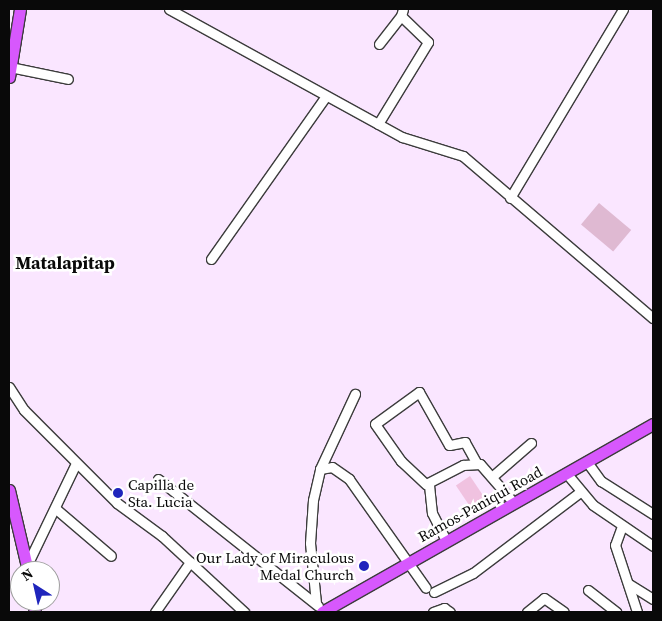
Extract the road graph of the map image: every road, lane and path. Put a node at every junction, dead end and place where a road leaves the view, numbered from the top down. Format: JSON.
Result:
{"nodes":[{"id":1,"x":20,"y":9,"type":"edge"},
{"id":2,"x":169,"y":9,"type":"edge"},
{"id":3,"x":623,"y":9,"type":"edge"},
{"id":4,"x":402,"y":12,"type":"edge"},
{"id":5,"x":380,"y":44,"type":"dead end"},
{"id":6,"x":10,"y":72,"type":"edge"},
{"id":7,"x":68,"y":79,"type":"dead end"},
{"id":8,"x":326,"y":96,"type":"junction"},
{"id":9,"x":378,"y":124,"type":"junction"},
{"id":10,"x":510,"y":198,"type":"junction"},
{"id":11,"x":211,"y":259,"type":"dead end"},
{"id":12,"x":653,"y":318,"type":"edge"},
{"id":13,"x":9,"y":387,"type":"edge"},
{"id":14,"x":355,"y":394,"type":"dead end"},
{"id":15,"x":651,"y":429,"type":"edge"},
{"id":16,"x":531,"y":443,"type":"dead end"},
{"id":17,"x":587,"y":462,"type":"junction"},
{"id":18,"x":76,"y":463,"type":"junction"},
{"id":19,"x":477,"y":464,"type":"junction"},
{"id":20,"x":320,"y":470,"type":"junction"},
{"id":21,"x":567,"y":474,"type":"junction"},
{"id":22,"x":494,"y":475,"type":"junction"},
{"id":23,"x":158,"y":479,"type":"dead end"},
{"id":24,"x":429,"y":485,"type":"junction"},
{"id":25,"x":9,"y":490,"type":"edge"},
{"id":26,"x":580,"y":492,"type":"junction"},
{"id":27,"x":513,"y":502,"type":"junction"},
{"id":28,"x":56,"y":509,"type":"junction"},
{"id":29,"x":653,"y":514,"type":"edge"},
{"id":30,"x":14,"y":526,"type":"edge"},
{"id":31,"x":622,"y":526,"type":"junction"},
{"id":32,"x":446,"y":541,"type":"junction"},
{"id":33,"x":653,"y":546,"type":"edge"},
{"id":34,"x":111,"y":556,"type":"dead end"},
{"id":35,"x":25,"y":561,"type":"edge"},
{"id":36,"x":30,"y":561,"type":"edge"},
{"id":37,"x":190,"y":562,"type":"junction"},
{"id":38,"x":408,"y":562,"type":"junction"},
{"id":39,"x":629,"y":584,"type":"junction"},
{"id":40,"x":588,"y":590,"type":"dead end"},
{"id":41,"x":653,"y":599,"type":"edge"},
{"id":42,"x":338,"y":608,"type":"edge"},
{"id":43,"x":321,"y":609,"type":"edge"},
{"id":44,"x":155,"y":612,"type":"edge"},
{"id":45,"x":244,"y":612,"type":"edge"},
{"id":46,"x":433,"y":612,"type":"edge"},
{"id":47,"x":450,"y":612,"type":"edge"},
{"id":48,"x":527,"y":612,"type":"edge"},
{"id":49,"x":564,"y":612,"type":"edge"},
{"id":50,"x":616,"y":612,"type":"edge"},
{"id":51,"x":637,"y":612,"type":"edge"}],
"edges":[{"from":1,"to":6,"type":"main road"},
{"from":2,"to":8,"type":"street"},
{"from":3,"to":10,"type":"street"},
{"from":4,"to":5,"type":"street"},
{"from":4,"to":9,"type":"street"},
{"from":6,"to":7,"type":"street"},
{"from":8,"to":9,"type":"street"},
{"from":8,"to":11,"type":"street"},
{"from":9,"to":10,"type":"street"},
{"from":10,"to":12,"type":"street"},
{"from":13,"to":18,"type":"street"},
{"from":14,"to":20,"type":"street"},
{"from":15,"to":17,"type":"main road","name":"Ramos-Paniqui Road"},
{"from":16,"to":22,"type":"street"},
{"from":17,"to":21,"type":"main road","name":"Ramos-Paniqui Road"},
{"from":17,"to":29,"type":"street"},
{"from":18,"to":28,"type":"street"},
{"from":18,"to":37,"type":"street"},
{"from":19,"to":22,"type":"street"},
{"from":19,"to":24,"type":"street"},
{"from":19,"to":24,"type":"street"},
{"from":20,"to":38,"type":"street"},
{"from":20,"to":43,"type":"street"},
{"from":21,"to":26,"type":"street"},
{"from":21,"to":27,"type":"main road","name":"Ramos-Paniqui Road"},
{"from":22,"to":27,"type":"street"},
{"from":23,"to":43,"type":"street"},
{"from":24,"to":32,"type":"street"},
{"from":25,"to":30,"type":"main road"},
{"from":26,"to":31,"type":"street"},
{"from":26,"to":38,"type":"street"},
{"from":27,"to":32,"type":"main road","name":"Ramos-Paniqui Road"},
{"from":28,"to":34,"type":"street"},
{"from":28,"to":36,"type":"street"},
{"from":30,"to":35,"type":"main road"},
{"from":31,"to":33,"type":"street"},
{"from":31,"to":39,"type":"street"},
{"from":32,"to":38,"type":"main road","name":"Ramos-Paniqui Road"},
{"from":37,"to":44,"type":"street"},
{"from":37,"to":45,"type":"street"},
{"from":38,"to":42,"type":"main road","name":"Ramos-Paniqui Road"},
{"from":39,"to":41,"type":"street"},
{"from":39,"to":51,"type":"street"},
{"from":40,"to":50,"type":"street"},
{"from":42,"to":43,"type":"main road","name":"Ramos-Paniqui Road"},
{"from":46,"to":47,"type":"street"},
{"from":48,"to":49,"type":"street"}]}
